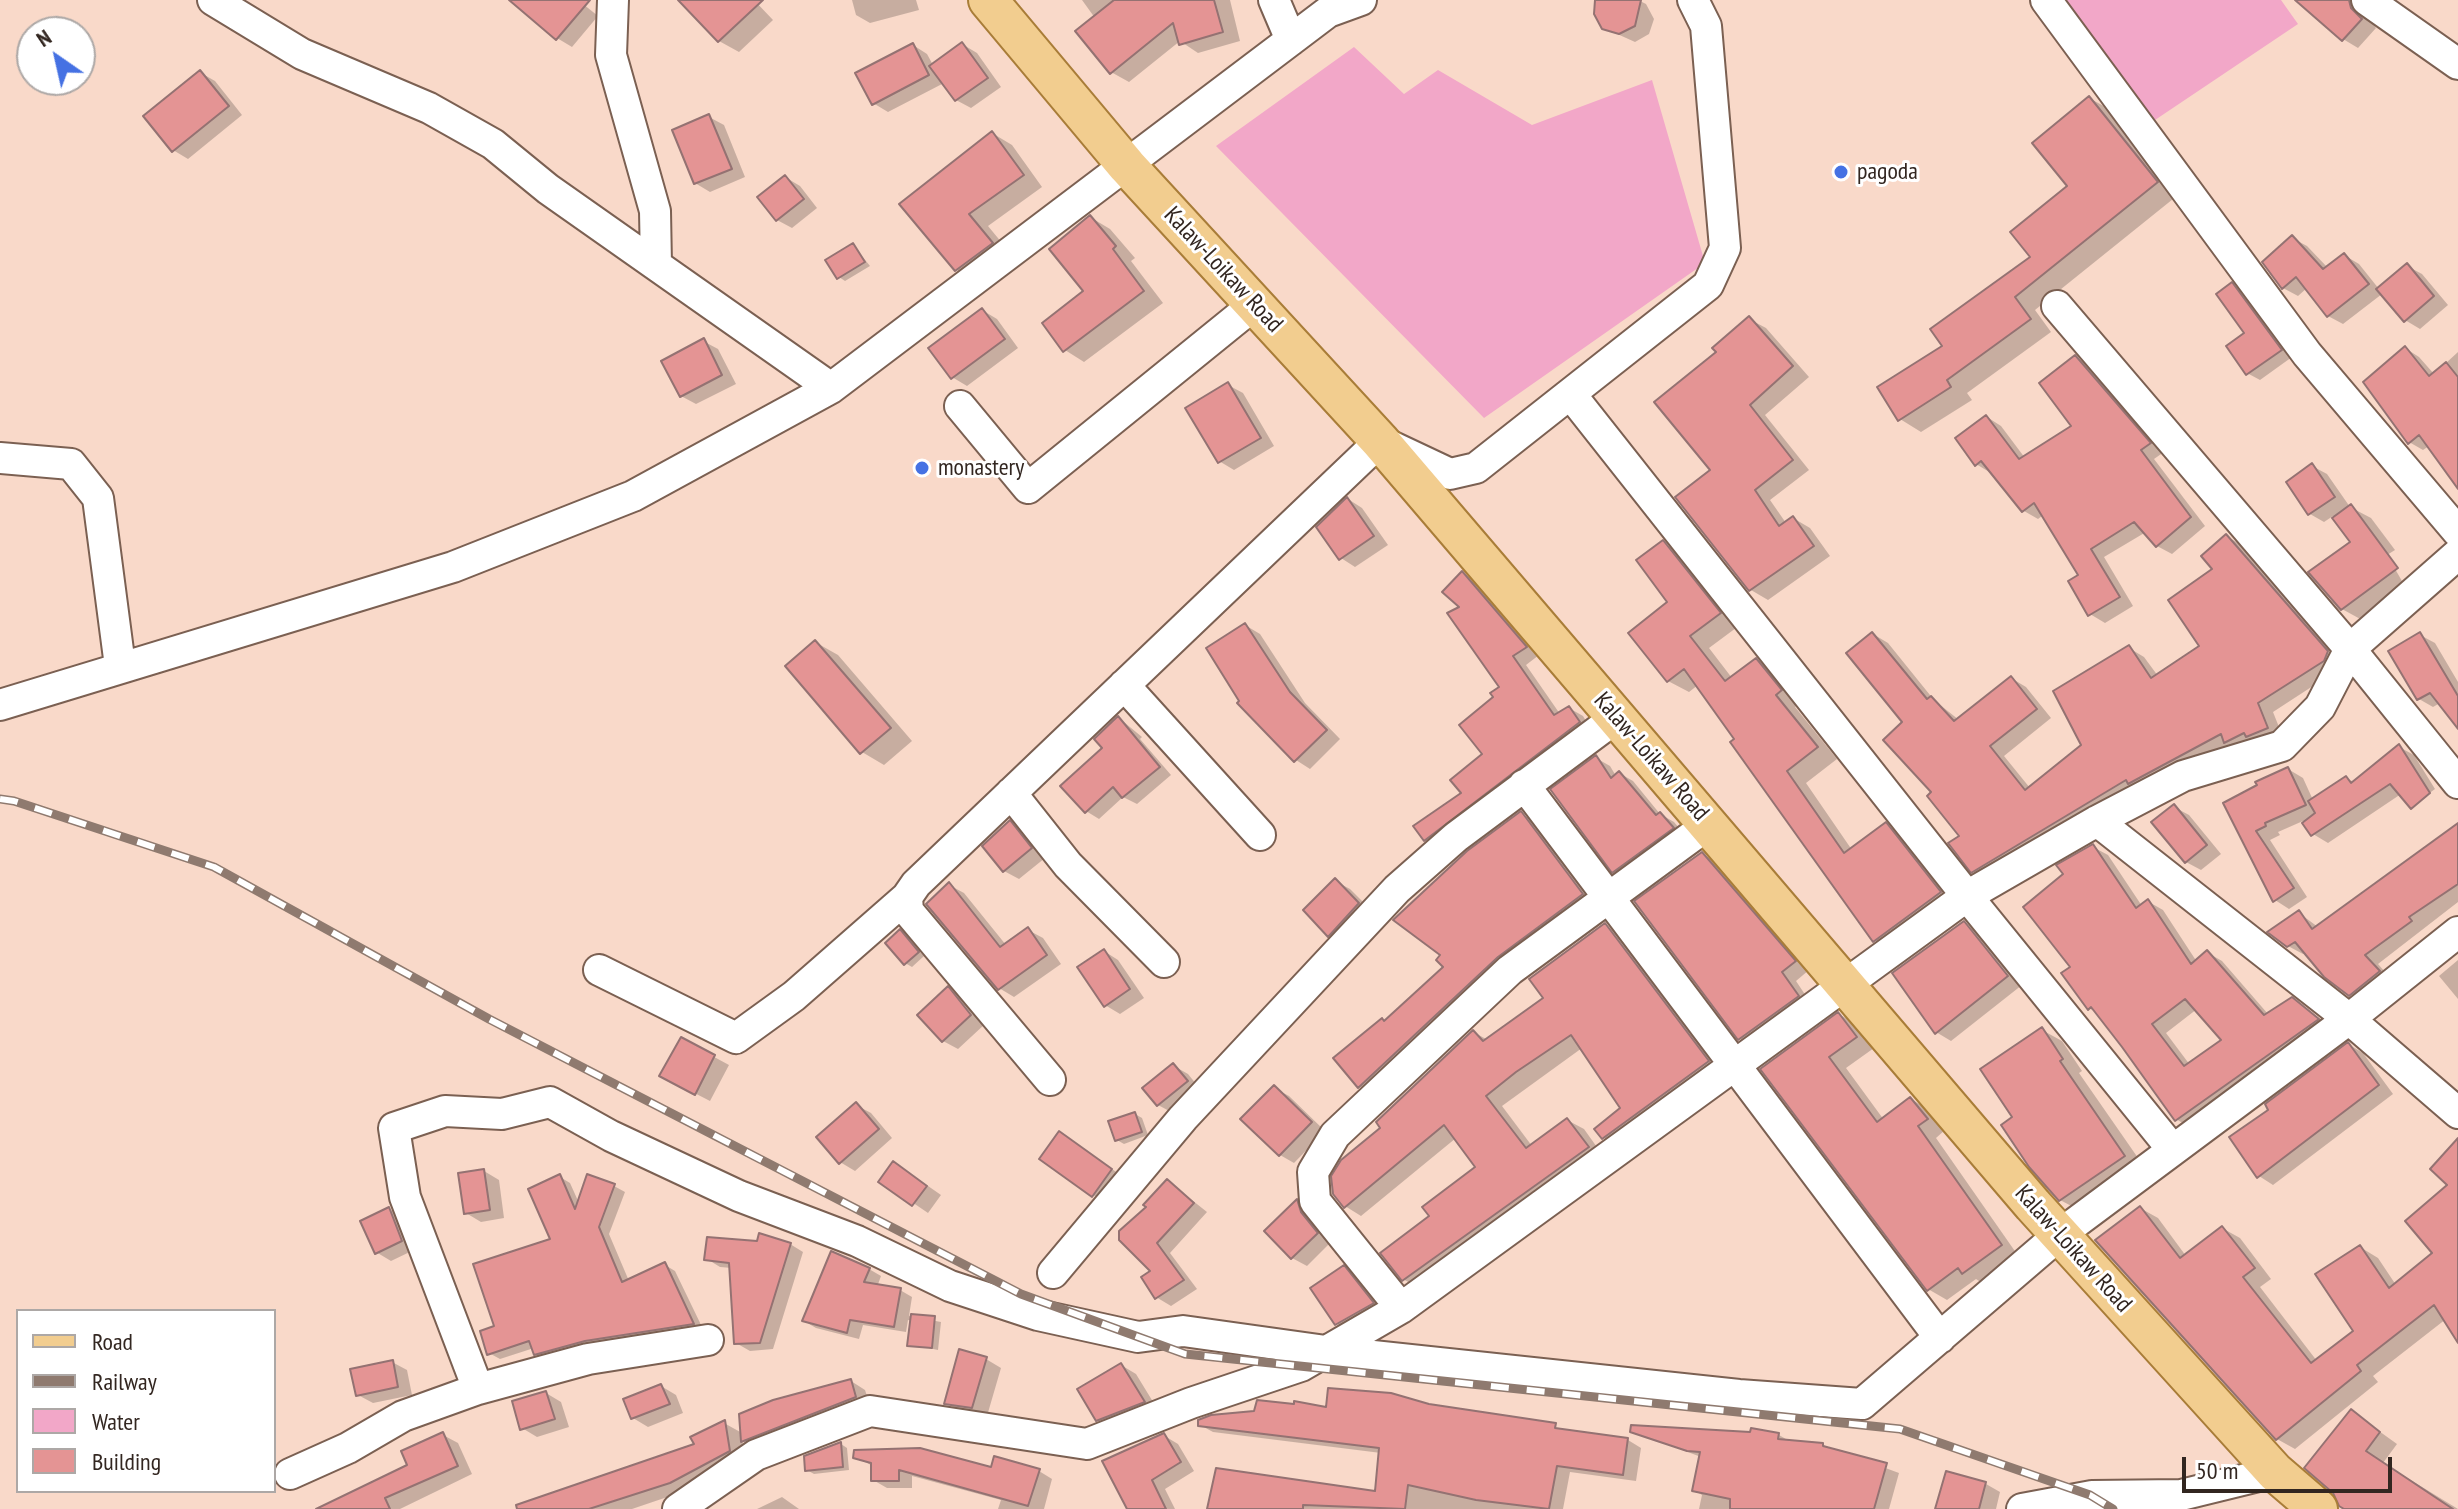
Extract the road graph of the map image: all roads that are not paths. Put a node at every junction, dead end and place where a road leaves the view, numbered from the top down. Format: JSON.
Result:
{"nodes":[{"id":1,"x":213,"y":0,"type":"edge"},
{"id":2,"x":613,"y":0,"type":"edge"},
{"id":3,"x":988,"y":0,"type":"edge"},
{"id":4,"x":1274,"y":0,"type":"edge"},
{"id":5,"x":1361,"y":0,"type":"edge"},
{"id":6,"x":1693,"y":0,"type":"edge"},
{"id":7,"x":2046,"y":0,"type":"edge"},
{"id":8,"x":2367,"y":0,"type":"edge"},
{"id":9,"x":1291,"y":40,"type":"junction"},
{"id":10,"x":2458,"y":64,"type":"edge"},
{"id":11,"x":1127,"y":166,"type":"junction"},
{"id":12,"x":656,"y":265,"type":"junction"},
{"id":13,"x":1255,"y":304,"type":"junction"},
{"id":14,"x":2057,"y":306,"type":"dead end"},
{"id":15,"x":831,"y":388,"type":"junction"},
{"id":16,"x":1572,"y":396,"type":"junction"},
{"id":17,"x":960,"y":406,"type":"dead end"},
{"id":18,"x":1380,"y":441,"type":"junction"},
{"id":19,"x":0,"y":458,"type":"edge"},
{"id":20,"x":2458,"y":532,"type":"edge"},
{"id":21,"x":2458,"y":554,"type":"edge"},
{"id":22,"x":2350,"y":649,"type":"junction"},
{"id":23,"x":120,"y":666,"type":"junction"},
{"id":24,"x":1124,"y":685,"type":"junction"},
{"id":25,"x":0,"y":705,"type":"edge"},
{"id":26,"x":1617,"y":717,"type":"junction"},
{"id":27,"x":2458,"y":783,"type":"edge"},
{"id":28,"x":1524,"y":785,"type":"junction"},
{"id":29,"x":1011,"y":793,"type":"junction"},
{"id":30,"x":2097,"y":821,"type":"junction"},
{"id":31,"x":1709,"y":824,"type":"junction"},
{"id":32,"x":1260,"y":835,"type":"dead end"},
{"id":33,"x":1607,"y":896,"type":"junction"},
{"id":34,"x":1967,"y":896,"type":"junction"},
{"id":35,"x":907,"y":897,"type":"junction"},
{"id":36,"x":2458,"y":932,"type":"edge"},
{"id":37,"x":1164,"y":962,"type":"dead end"},
{"id":38,"x":599,"y":970,"type":"dead end"},
{"id":39,"x":1847,"y":984,"type":"junction"},
{"id":40,"x":2349,"y":1019,"type":"junction"},
{"id":41,"x":1735,"y":1066,"type":"junction"},
{"id":42,"x":1050,"y":1080,"type":"dead end"},
{"id":43,"x":2458,"y":1113,"type":"edge"},
{"id":44,"x":2173,"y":1150,"type":"junction"},
{"id":45,"x":2059,"y":1235,"type":"junction"},
{"id":46,"x":1053,"y":1273,"type":"dead end"},
{"id":47,"x":1401,"y":1308,"type":"junction"},
{"id":48,"x":1940,"y":1338,"type":"junction"},
{"id":49,"x":708,"y":1340,"type":"dead end"},
{"id":50,"x":1326,"y":1351,"type":"junction"},
{"id":51,"x":478,"y":1389,"type":"junction"},
{"id":52,"x":2275,"y":1472,"type":"junction"},
{"id":53,"x":290,"y":1474,"type":"dead end"},
{"id":54,"x":678,"y":1509,"type":"edge"},
{"id":55,"x":2022,"y":1509,"type":"edge"},
{"id":56,"x":2318,"y":1509,"type":"edge"}],
"edges":[{"from":1,"to":12,"type":"street"},
{"from":2,"to":12,"type":"street"},
{"from":3,"to":11,"type":"main road","name":"Kalaw-Loikaw Road"},
{"from":4,"to":9,"type":"street"},
{"from":5,"to":9,"type":"street"},
{"from":6,"to":16,"type":"street"},
{"from":7,"to":20,"type":"street"},
{"from":8,"to":10,"type":"street"},
{"from":9,"to":11,"type":"street"},
{"from":11,"to":13,"type":"main road","name":"Kalaw-Loikaw Road"},
{"from":11,"to":15,"type":"street"},
{"from":12,"to":15,"type":"street"},
{"from":13,"to":17,"type":"street"},
{"from":13,"to":18,"type":"main road","name":"Kalaw-Loikaw Road"},
{"from":14,"to":22,"type":"street"},
{"from":15,"to":23,"type":"street"},
{"from":16,"to":18,"type":"street"},
{"from":16,"to":34,"type":"street"},
{"from":18,"to":24,"type":"street"},
{"from":18,"to":26,"type":"main road","name":"Kalaw-Loikaw Road"},
{"from":19,"to":23,"type":"street"},
{"from":21,"to":22,"type":"street"},
{"from":22,"to":27,"type":"street"},
{"from":22,"to":30,"type":"street"},
{"from":23,"to":25,"type":"street"},
{"from":24,"to":29,"type":"street"},
{"from":24,"to":32,"type":"street"},
{"from":26,"to":28,"type":"street"},
{"from":26,"to":31,"type":"main road","name":"Kalaw-Loikaw Road"},
{"from":28,"to":33,"type":"street"},
{"from":28,"to":46,"type":"street"},
{"from":29,"to":35,"type":"street"},
{"from":29,"to":37,"type":"street"},
{"from":30,"to":34,"type":"street"},
{"from":30,"to":40,"type":"street"},
{"from":31,"to":33,"type":"street"},
{"from":31,"to":39,"type":"main road","name":"Kalaw-Loikaw Road"},
{"from":33,"to":41,"type":"street"},
{"from":33,"to":47,"type":"street"},
{"from":34,"to":39,"type":"street"},
{"from":34,"to":44,"type":"street"},
{"from":35,"to":38,"type":"street"},
{"from":35,"to":42,"type":"street"},
{"from":36,"to":40,"type":"street"},
{"from":39,"to":41,"type":"street"},
{"from":39,"to":45,"type":"main road","name":"Kalaw-Loikaw Road"},
{"from":40,"to":43,"type":"street"},
{"from":40,"to":44,"type":"street"},
{"from":41,"to":47,"type":"street"},
{"from":41,"to":48,"type":"street"},
{"from":44,"to":45,"type":"street"},
{"from":45,"to":48,"type":"street"},
{"from":45,"to":52,"type":"main road","name":"Kalaw-Loikaw Road"},
{"from":47,"to":50,"type":"street"},
{"from":48,"to":50,"type":"street"},
{"from":49,"to":51,"type":"street"},
{"from":50,"to":51,"type":"street"},
{"from":50,"to":54,"type":"street"},
{"from":51,"to":53,"type":"street"},
{"from":52,"to":55,"type":"street"},
{"from":52,"to":56,"type":"main road","name":"Kalaw-Loikaw Road"}]}
